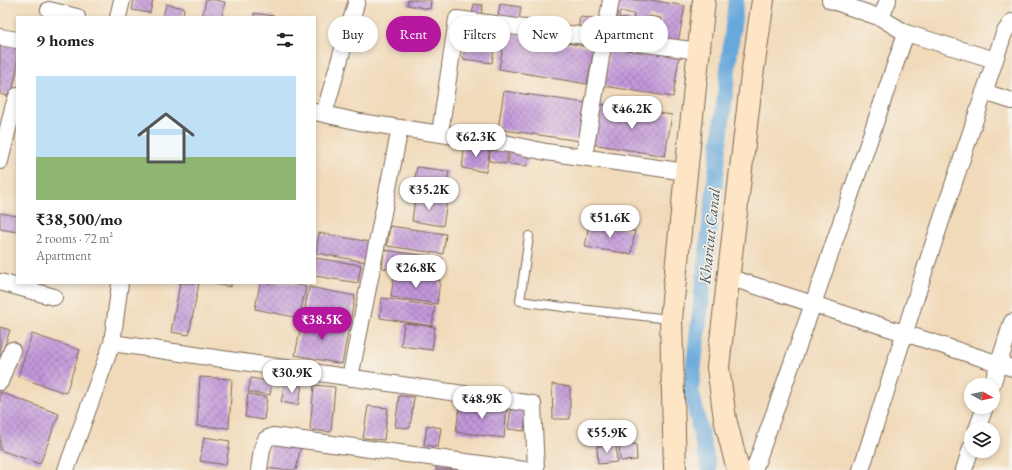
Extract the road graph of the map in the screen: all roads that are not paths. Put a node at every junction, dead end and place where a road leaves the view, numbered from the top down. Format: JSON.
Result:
{"nodes":[{"id":1,"x":122,"y":0,"type":"edge"},
{"id":2,"x":357,"y":0,"type":"edge"},
{"id":3,"x":611,"y":0,"type":"edge"},
{"id":4,"x":704,"y":0,"type":"edge"},
{"id":5,"x":763,"y":0,"type":"edge"},
{"id":6,"x":830,"y":0,"type":"edge"},
{"id":7,"x":888,"y":0,"type":"edge"},
{"id":8,"x":49,"y":9,"type":"edge"},
{"id":9,"x":74,"y":16,"type":"edge"},
{"id":10,"x":118,"y":16,"type":"edge"},
{"id":11,"x":608,"y":16,"type":"edge"},
{"id":12,"x":881,"y":18,"type":"junction"},
{"id":13,"x":1012,"y":22,"type":"edge"},
{"id":14,"x":906,"y":33,"type":"junction"},
{"id":15,"x":580,"y":35,"type":"edge"},
{"id":16,"x":0,"y":37,"type":"edge"},
{"id":17,"x":16,"y":40,"type":"edge"},
{"id":18,"x":668,"y":47,"type":"edge"},
{"id":19,"x":699,"y":51,"type":"junction"},
{"id":20,"x":602,"y":52,"type":"edge"},
{"id":21,"x":995,"y":60,"type":"junction"},
{"id":22,"x":984,"y":92,"type":"junction"},
{"id":23,"x":1012,"y":101,"type":"edge"},
{"id":24,"x":10,"y":103,"type":"edge"},
{"id":25,"x":320,"y":113,"type":"edge"},
{"id":26,"x":400,"y":128,"type":"junction"},
{"id":27,"x":440,"y":133,"type":"junction"},
{"id":28,"x":584,"y":157,"type":"junction"},
{"id":29,"x":0,"y":161,"type":"edge"},
{"id":30,"x":686,"y":172,"type":"junction"},
{"id":31,"x":529,"y":236,"type":"dead end"},
{"id":32,"x":728,"y":277,"type":"junction"},
{"id":33,"x":0,"y":282,"type":"edge"},
{"id":34,"x":120,"y":284,"type":"edge"},
{"id":35,"x":54,"y":297,"type":"dead end"},
{"id":36,"x":813,"y":304,"type":"junction"},
{"id":37,"x":671,"y":319,"type":"junction"},
{"id":38,"x":1012,"y":322,"type":"edge"},
{"id":39,"x":904,"y":333,"type":"junction"},
{"id":40,"x":112,"y":343,"type":"junction"},
{"id":41,"x":12,"y":350,"type":"dead end"},
{"id":42,"x":1005,"y":366,"type":"edge"},
{"id":43,"x":350,"y":378,"type":"junction"},
{"id":44,"x":997,"y":378,"type":"edge"},
{"id":45,"x":0,"y":382,"type":"edge"},
{"id":46,"x":968,"y":458,"type":"edge"},
{"id":47,"x":66,"y":470,"type":"edge"},
{"id":48,"x":259,"y":470,"type":"edge"},
{"id":49,"x":525,"y":470,"type":"edge"},
{"id":50,"x":536,"y":470,"type":"edge"},
{"id":51,"x":675,"y":470,"type":"edge"},
{"id":52,"x":738,"y":470,"type":"edge"},
{"id":53,"x":754,"y":470,"type":"edge"},
{"id":54,"x":861,"y":470,"type":"edge"},
{"id":55,"x":964,"y":470,"type":"edge"}],
"edges":[{"from":1,"to":10,"type":"street"},
{"from":2,"to":25,"type":"street"},
{"from":3,"to":11,"type":"street"},
{"from":4,"to":19,"type":"street"},
{"from":5,"to":32,"type":"street"},
{"from":6,"to":12,"type":"street"},
{"from":7,"to":12,"type":"street"},
{"from":8,"to":9,"type":"street"},
{"from":12,"to":14,"type":"street"},
{"from":13,"to":21,"type":"street"},
{"from":14,"to":21,"type":"street"},
{"from":14,"to":36,"type":"street"},
{"from":15,"to":27,"type":"street"},
{"from":16,"to":17,"type":"street"},
{"from":18,"to":19,"type":"street"},
{"from":19,"to":30,"type":"street"},
{"from":20,"to":28,"type":"street"},
{"from":21,"to":22,"type":"street"},
{"from":22,"to":23,"type":"street"},
{"from":22,"to":39,"type":"street"},
{"from":24,"to":29,"type":"street"},
{"from":25,"to":26,"type":"street"},
{"from":26,"to":27,"type":"street"},
{"from":26,"to":43,"type":"street"},
{"from":27,"to":28,"type":"street"},
{"from":28,"to":30,"type":"street"},
{"from":30,"to":37,"type":"street"},
{"from":31,"to":37,"type":"lane"},
{"from":32,"to":36,"type":"street"},
{"from":32,"to":52,"type":"street"},
{"from":33,"to":35,"type":"street"},
{"from":34,"to":40,"type":"street"},
{"from":36,"to":39,"type":"street"},
{"from":36,"to":53,"type":"street"},
{"from":37,"to":51,"type":"street"},
{"from":38,"to":42,"type":"street"},
{"from":39,"to":42,"type":"street"},
{"from":39,"to":54,"type":"street"},
{"from":40,"to":43,"type":"street"},
{"from":40,"to":47,"type":"street"},
{"from":41,"to":45,"type":"street"},
{"from":42,"to":44,"type":"street"},
{"from":43,"to":50,"type":"street"},
{"from":46,"to":55,"type":"street"},
{"from":48,"to":49,"type":"street"}]}
